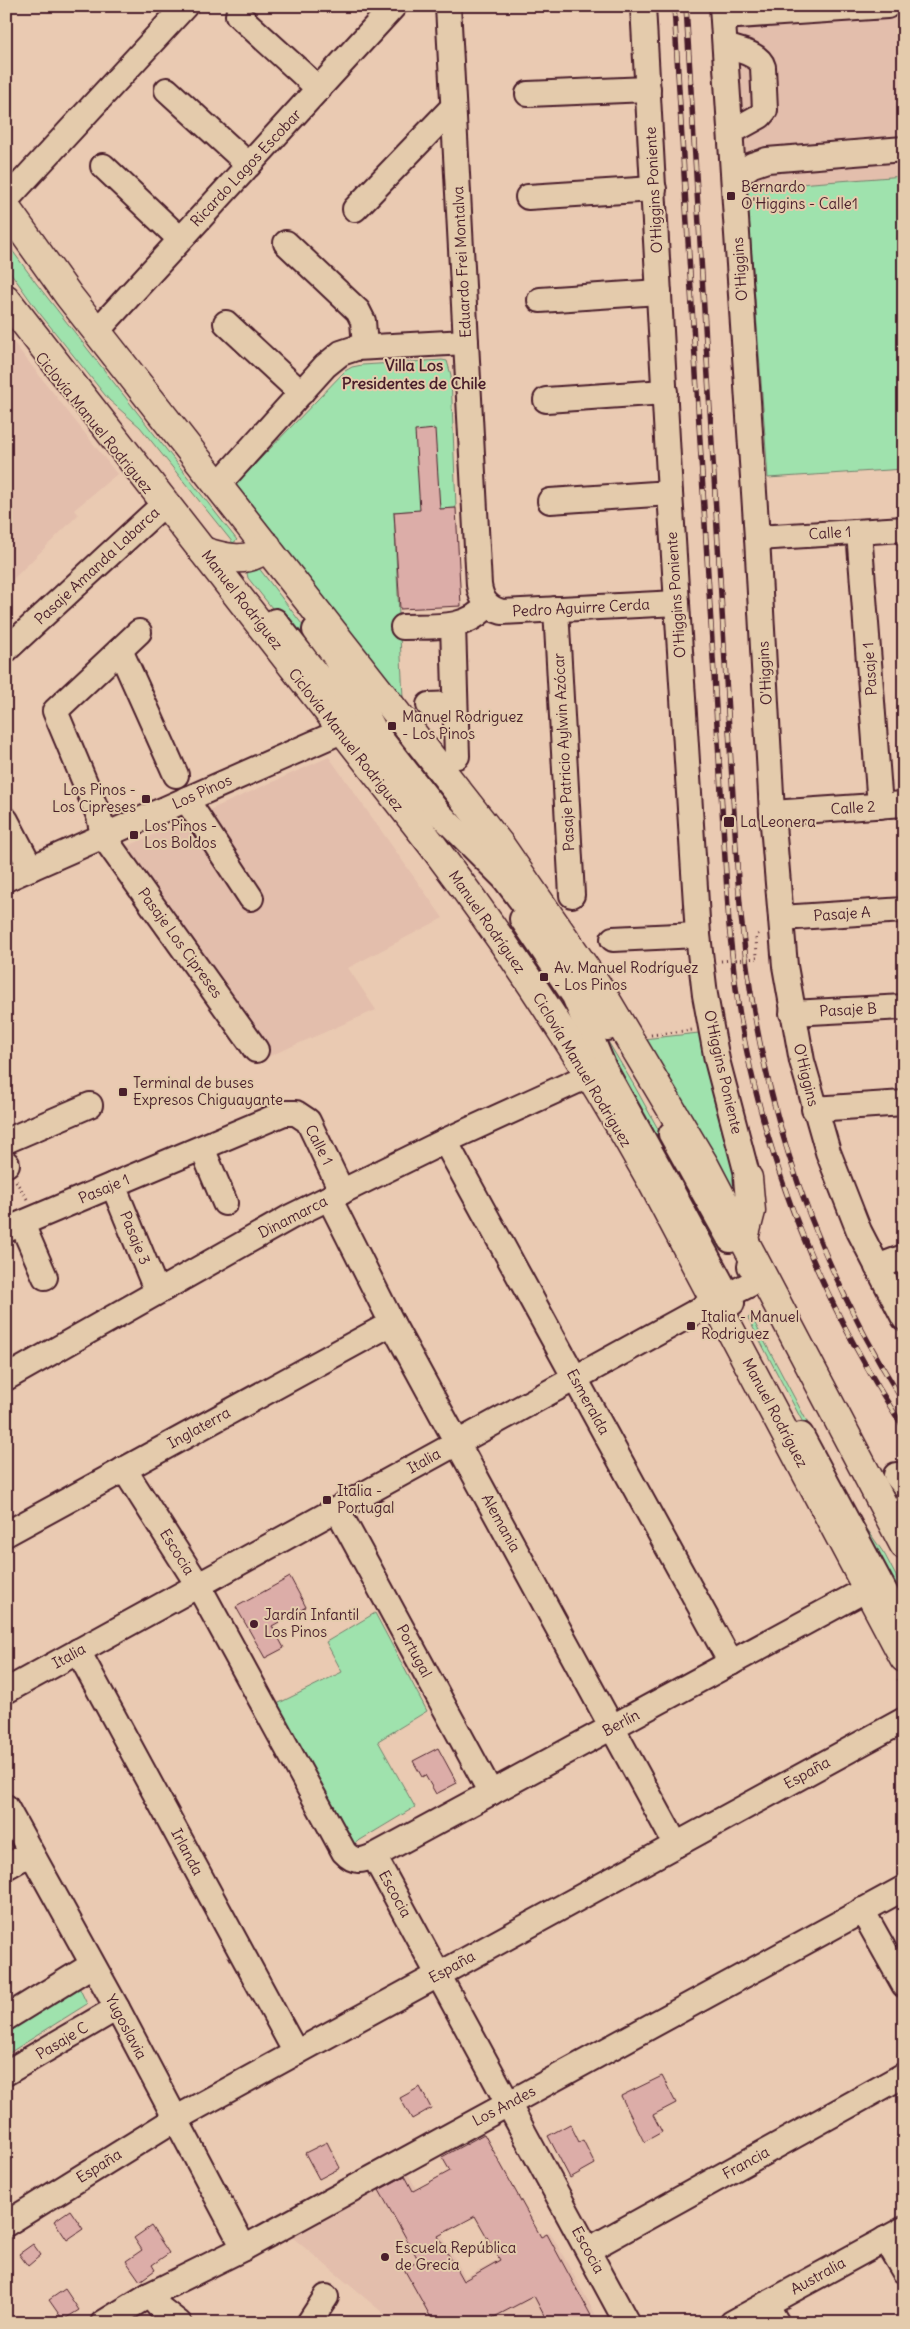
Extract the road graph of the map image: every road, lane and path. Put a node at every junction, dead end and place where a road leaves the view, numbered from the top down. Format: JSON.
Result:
{"nodes":[{"id":1,"x":185,"y":6,"type":"edge"},
{"id":2,"x":448,"y":6,"type":"edge"},
{"id":3,"x":643,"y":6,"type":"edge"},
{"id":4,"x":887,"y":6,"type":"edge"},
{"id":5,"x":387,"y":9,"type":"edge"},
{"id":6,"x":723,"y":12,"type":"edge"},
{"id":7,"x":238,"y":15,"type":"dead end"},
{"id":8,"x":725,"y":46,"type":"junction"},
{"id":9,"x":319,"y":89,"type":"junction"},
{"id":10,"x":648,"y":89,"type":"junction"},
{"id":11,"x":167,"y":90,"type":"dead end"},
{"id":12,"x":528,"y":94,"type":"dead end"},
{"id":13,"x":454,"y":107,"type":"junction"},
{"id":14,"x":731,"y":132,"type":"junction"},
{"id":15,"x":904,"y":149,"type":"edge"},
{"id":16,"x":249,"y":165,"type":"junction"},
{"id":17,"x":103,"y":166,"type":"dead end"},
{"id":18,"x":734,"y":178,"type":"junction"},
{"id":19,"x":654,"y":189,"type":"junction"},
{"id":20,"x":528,"y":197,"type":"dead end"},
{"id":21,"x":6,"y":200,"type":"edge"},
{"id":22,"x":6,"y":208,"type":"edge"},
{"id":23,"x":355,"y":209,"type":"dead end"},
{"id":24,"x":6,"y":230,"type":"edge"},
{"id":25,"x":180,"y":240,"type":"junction"},
{"id":26,"x":286,"y":243,"type":"dead end"},
{"id":27,"x":659,"y":292,"type":"junction"},
{"id":28,"x":9,"y":299,"type":"edge"},
{"id":29,"x":540,"y":300,"type":"dead end"},
{"id":30,"x":226,"y":323,"type":"dead end"},
{"id":31,"x":97,"y":331,"type":"junction"},
{"id":32,"x":466,"y":342,"type":"junction"},
{"id":33,"x":365,"y":347,"type":"junction"},
{"id":34,"x":301,"y":392,"type":"junction"},
{"id":35,"x":665,"y":392,"type":"junction"},
{"id":36,"x":546,"y":400,"type":"dead end"},
{"id":37,"x":218,"y":485,"type":"junction"},
{"id":38,"x":670,"y":492,"type":"junction"},
{"id":39,"x":550,"y":501,"type":"dead end"},
{"id":40,"x":165,"y":503,"type":"junction"},
{"id":41,"x":904,"y":529,"type":"edge"},
{"id":42,"x":859,"y":532,"type":"junction"},
{"id":43,"x":757,"y":538,"type":"junction"},
{"id":44,"x":203,"y":551,"type":"junction"},
{"id":45,"x":262,"y":551,"type":"junction"},
{"id":46,"x":677,"y":603,"type":"junction"},
{"id":47,"x":487,"y":605,"type":"junction"},
{"id":48,"x":556,"y":609,"type":"junction"},
{"id":49,"x":453,"y":625,"type":"junction"},
{"id":50,"x":403,"y":627,"type":"dead end"},
{"id":51,"x":139,"y":632,"type":"dead end"},
{"id":52,"x":6,"y":650,"type":"edge"},
{"id":53,"x":120,"y":650,"type":"junction"},
{"id":54,"x":455,"y":704,"type":"junction"},
{"id":55,"x":429,"y":705,"type":"dead end"},
{"id":56,"x":344,"y":730,"type":"junction"},
{"id":57,"x":457,"y":756,"type":"dead end"},
{"id":58,"x":176,"y":775,"type":"dead end"},
{"id":59,"x":186,"y":800,"type":"junction"},
{"id":60,"x":904,"y":804,"type":"edge"},
{"id":61,"x":880,"y":806,"type":"junction"},
{"id":62,"x":772,"y":813,"type":"junction"},
{"id":63,"x":6,"y":820,"type":"edge"},
{"id":64,"x":103,"y":836,"type":"junction"},
{"id":65,"x":31,"y":868,"type":"junction"},
{"id":66,"x":6,"y":879,"type":"edge"},
{"id":67,"x":572,"y":895,"type":"dead end"},
{"id":68,"x":251,"y":898,"type":"dead end"},
{"id":69,"x":904,"y":910,"type":"edge"},
{"id":70,"x":781,"y":918,"type":"junction"},
{"id":71,"x":698,"y":935,"type":"junction"},
{"id":72,"x":613,"y":939,"type":"dead end"},
{"id":73,"x":701,"y":962,"type":"junction"},
{"id":74,"x":904,"y":1007,"type":"edge"},
{"id":75,"x":792,"y":1012,"type":"junction"},
{"id":76,"x":711,"y":1028,"type":"junction"},
{"id":77,"x":631,"y":1040,"type":"junction"},
{"id":78,"x":256,"y":1050,"type":"dead end"},
{"id":79,"x":590,"y":1075,"type":"junction"},
{"id":80,"x":904,"y":1103,"type":"edge"},
{"id":81,"x":90,"y":1105,"type":"dead end"},
{"id":82,"x":814,"y":1108,"type":"junction"},
{"id":83,"x":6,"y":1141,"type":"edge"},
{"id":84,"x":446,"y":1141,"type":"junction"},
{"id":85,"x":202,"y":1148,"type":"junction"},
{"id":86,"x":6,"y":1164,"type":"edge"},
{"id":87,"x":748,"y":1178,"type":"joint"},
{"id":88,"x":113,"y":1185,"type":"junction"},
{"id":89,"x":336,"y":1195,"type":"junction"},
{"id":90,"x":226,"y":1204,"type":"dead end"},
{"id":91,"x":22,"y":1224,"type":"edge"},
{"id":92,"x":744,"y":1238,"type":"junction"},
{"id":93,"x":904,"y":1257,"type":"edge"},
{"id":94,"x":877,"y":1267,"type":"junction"},
{"id":95,"x":45,"y":1277,"type":"dead end"},
{"id":96,"x":764,"y":1277,"type":"junction"},
{"id":97,"x":157,"y":1292,"type":"junction"},
{"id":98,"x":722,"y":1298,"type":"junction"},
{"id":99,"x":904,"y":1318,"type":"edge"},
{"id":100,"x":392,"y":1323,"type":"junction"},
{"id":101,"x":6,"y":1378,"type":"edge"},
{"id":102,"x":575,"y":1378,"type":"junction"},
{"id":103,"x":457,"y":1443,"type":"junction"},
{"id":104,"x":124,"y":1469,"type":"junction"},
{"id":105,"x":337,"y":1509,"type":"junction"},
{"id":106,"x":6,"y":1534,"type":"edge"},
{"id":107,"x":904,"y":1545,"type":"edge"},
{"id":108,"x":198,"y":1586,"type":"junction"},
{"id":109,"x":867,"y":1589,"type":"junction"},
{"id":110,"x":904,"y":1627,"type":"edge"},
{"id":111,"x":78,"y":1651,"type":"junction"},
{"id":112,"x":731,"y":1663,"type":"junction"},
{"id":113,"x":899,"y":1665,"type":"edge"},
{"id":114,"x":904,"y":1690,"type":"edge"},
{"id":115,"x":6,"y":1691,"type":"edge"},
{"id":116,"x":904,"y":1720,"type":"edge"},
{"id":117,"x":612,"y":1727,"type":"junction"},
{"id":118,"x":491,"y":1793,"type":"junction"},
{"id":119,"x":6,"y":1807,"type":"edge"},
{"id":120,"x":676,"y":1845,"type":"junction"},
{"id":121,"x":31,"y":1853,"type":"junction"},
{"id":122,"x":374,"y":1856,"type":"junction"},
{"id":123,"x":6,"y":1867,"type":"edge"},
{"id":124,"x":904,"y":1888,"type":"edge"},
{"id":125,"x":862,"y":1910,"type":"junction"},
{"id":126,"x":92,"y":1965,"type":"junction"},
{"id":127,"x":439,"y":1975,"type":"junction"},
{"id":128,"x":904,"y":1985,"type":"edge"},
{"id":129,"x":117,"y":2008,"type":"junction"},
{"id":130,"x":6,"y":2018,"type":"edge"},
{"id":131,"x":296,"y":2053,"type":"junction"},
{"id":132,"x":6,"y":2073,"type":"edge"},
{"id":133,"x":904,"y":2075,"type":"edge"},
{"id":134,"x":508,"y":2103,"type":"junction"},
{"id":135,"x":175,"y":2119,"type":"junction"},
{"id":136,"x":6,"y":2224,"type":"edge"},
{"id":137,"x":894,"y":2234,"type":"edge"},
{"id":138,"x":244,"y":2248,"type":"junction"},
{"id":139,"x":588,"y":2250,"type":"junction"},
{"id":140,"x":904,"y":2271,"type":"edge"},
{"id":141,"x":149,"y":2296,"type":"junction"},
{"id":142,"x":326,"y":2298,"type":"dead end"},
{"id":143,"x":771,"y":2314,"type":"edge"},
{"id":144,"x":103,"y":2323,"type":"edge"},
{"id":145,"x":179,"y":2323,"type":"edge"},
{"id":146,"x":309,"y":2323,"type":"edge"},
{"id":147,"x":627,"y":2323,"type":"edge"},
{"id":148,"x":732,"y":2323,"type":"edge"}],
"edges":[{"from":1,"to":21,"type":"street"},
{"from":2,"to":13,"type":"street","name":"Eduardo Frei Montalva"},
{"from":3,"to":10,"type":"street","name":"O'Higgins Poniente"},
{"from":4,"to":6,"type":"street"},
{"from":5,"to":9,"type":"street","name":"Ricardo Lagos Escobar"},
{"from":6,"to":8,"type":"street","name":"O'Higgins"},
{"from":7,"to":9,"type":"street"},
{"from":8,"to":14,"type":"street","name":"O'Higgins"},
{"from":8,"to":14,"type":"street"},
{"from":9,"to":16,"type":"street","name":"Ricardo Lagos Escobar"},
{"from":10,"to":12,"type":"street"},
{"from":10,"to":19,"type":"street","name":"O'Higgins Poniente"},
{"from":11,"to":16,"type":"street"},
{"from":13,"to":23,"type":"street"},
{"from":13,"to":32,"type":"street","name":"Eduardo Frei Montalva"},
{"from":14,"to":18,"type":"street","name":"O'Higgins"},
{"from":15,"to":18,"type":"street"},
{"from":16,"to":25,"type":"street","name":"Ricardo Lagos Escobar"},
{"from":17,"to":25,"type":"street"},
{"from":18,"to":43,"type":"street","name":"O'Higgins"},
{"from":19,"to":20,"type":"street"},
{"from":19,"to":27,"type":"street","name":"O'Higgins Poniente"},
{"from":22,"to":31,"type":"main road"},
{"from":24,"to":45,"type":"street"},
{"from":25,"to":31,"type":"street","name":"Ricardo Lagos Escobar"},
{"from":26,"to":33,"type":"street"},
{"from":27,"to":29,"type":"street"},
{"from":27,"to":35,"type":"street","name":"O'Higgins Poniente"},
{"from":28,"to":40,"type":"main road","name":"Manuel Rodríguez"},
{"from":30,"to":34,"type":"street"},
{"from":31,"to":37,"type":"main road"},
{"from":32,"to":33,"type":"street"},
{"from":32,"to":47,"type":"street","name":"Eduardo Frei Montalva"},
{"from":33,"to":34,"type":"street"},
{"from":34,"to":37,"type":"street"},
{"from":35,"to":36,"type":"street"},
{"from":35,"to":38,"type":"street","name":"O'Higgins Poniente"},
{"from":37,"to":45,"type":"main road"},
{"from":38,"to":39,"type":"street"},
{"from":38,"to":46,"type":"street","name":"O'Higgins Poniente"},
{"from":40,"to":44,"type":"main road","name":"Manuel Rodríguez"},
{"from":40,"to":52,"type":"street","name":"Pasaje Amanda Labarca"},
{"from":41,"to":42,"type":"street","name":"Calle 1"},
{"from":42,"to":43,"type":"street","name":"Calle 1"},
{"from":42,"to":61,"type":"street","name":"Pasaje 1"},
{"from":43,"to":62,"type":"street","name":"O'Higgins"},
{"from":44,"to":45,"type":"main road"},
{"from":44,"to":56,"type":"main road","name":"Manuel Rodríguez"},
{"from":44,"to":98,"type":"street"},
{"from":45,"to":77,"type":"main road"},
{"from":45,"to":96,"type":"street"},
{"from":46,"to":48,"type":"street","name":"Pedro Aguirre Cerda"},
{"from":46,"to":71,"type":"street","name":"O'Higgins Poniente"},
{"from":47,"to":48,"type":"street","name":"Pedro Aguirre Cerda"},
{"from":47,"to":49,"type":"street"},
{"from":48,"to":67,"type":"street","name":"Pasaje Patricio Aylwin Azócar"},
{"from":49,"to":50,"type":"street"},
{"from":49,"to":54,"type":"street"},
{"from":51,"to":53,"type":"street"},
{"from":53,"to":58,"type":"street"},
{"from":53,"to":64,"type":"street"},
{"from":54,"to":55,"type":"street"},
{"from":54,"to":57,"type":"street"},
{"from":56,"to":59,"type":"street","name":"Los Pinos"},
{"from":56,"to":79,"type":"main road","name":"Manuel Rodríguez"},
{"from":59,"to":64,"type":"street","name":"Los Pinos"},
{"from":59,"to":68,"type":"street"},
{"from":60,"to":61,"type":"street","name":"Calle 2"},
{"from":61,"to":62,"type":"street","name":"Calle 2"},
{"from":62,"to":70,"type":"street","name":"O'Higgins"},
{"from":63,"to":65,"type":"street"},
{"from":64,"to":65,"type":"street","name":"Los Pinos"},
{"from":64,"to":78,"type":"street","name":"Pasaje Los Cipreses"},
{"from":65,"to":66,"type":"street","name":"Los Pinos"},
{"from":69,"to":70,"type":"street","name":"Pasaje A"},
{"from":70,"to":73,"type":"path"},
{"from":70,"to":75,"type":"street","name":"O'Higgins"},
{"from":71,"to":72,"type":"street"},
{"from":71,"to":73,"type":"street","name":"O'Higgins Poniente"},
{"from":73,"to":76,"type":"street","name":"O'Higgins Poniente"},
{"from":74,"to":75,"type":"street","name":"Pasaje B"},
{"from":75,"to":82,"type":"street","name":"O'Higgins"},
{"from":76,"to":77,"type":"path"},
{"from":76,"to":87,"type":"street","name":"O'Higgins Poniente"},
{"from":77,"to":92,"type":"main road"},
{"from":79,"to":84,"type":"street","name":"Dinamarca"},
{"from":79,"to":98,"type":"main road","name":"Manuel Rodríguez"},
{"from":80,"to":82,"type":"street"},
{"from":81,"to":83,"type":"street"},
{"from":82,"to":94,"type":"street","name":"O'Higgins"},
{"from":84,"to":89,"type":"street","name":"Dinamarca"},
{"from":84,"to":102,"type":"street","name":"Esmeralda"},
{"from":85,"to":88,"type":"street","name":"Pasaje 1"},
{"from":85,"to":89,"type":"street","name":"Calle 1"},
{"from":85,"to":90,"type":"street"},
{"from":86,"to":91,"type":"path"},
{"from":87,"to":92,"type":"main road"},
{"from":88,"to":91,"type":"street","name":"Pasaje 1"},
{"from":88,"to":97,"type":"street","name":"Pasaje 3"},
{"from":89,"to":97,"type":"street","name":"Dinamarca"},
{"from":89,"to":100,"type":"street","name":"Alemania"},
{"from":91,"to":95,"type":"street"},
{"from":92,"to":96,"type":"main road"},
{"from":93,"to":94,"type":"street"},
{"from":94,"to":99,"type":"street","name":"O'Higgins"},
{"from":96,"to":98,"type":"street","name":"Italia"},
{"from":96,"to":107,"type":"main road"},
{"from":97,"to":101,"type":"street","name":"Dinamarca"},
{"from":98,"to":102,"type":"street","name":"Italia"},
{"from":98,"to":109,"type":"main road","name":"Manuel Rodríguez"},
{"from":98,"to":110,"type":"street"},
{"from":100,"to":103,"type":"street","name":"Alemania"},
{"from":100,"to":104,"type":"street","name":"Inglaterra"},
{"from":102,"to":103,"type":"street","name":"Italia"},
{"from":102,"to":112,"type":"street","name":"Esmeralda"},
{"from":103,"to":105,"type":"street","name":"Italia"},
{"from":103,"to":117,"type":"street","name":"Alemania"},
{"from":104,"to":106,"type":"street","name":"Inglaterra"},
{"from":104,"to":108,"type":"street","name":"Escocia"},
{"from":105,"to":108,"type":"street","name":"Italia"},
{"from":105,"to":118,"type":"street","name":"Portugal"},
{"from":108,"to":111,"type":"street","name":"Italia"},
{"from":108,"to":122,"type":"street","name":"Escocia"},
{"from":109,"to":112,"type":"street","name":"Berlín"},
{"from":109,"to":113,"type":"main road","name":"Manuel Rodríguez"},
{"from":111,"to":115,"type":"street","name":"Italia"},
{"from":111,"to":131,"type":"street","name":"Irlanda"},
{"from":112,"to":117,"type":"street","name":"Berlín"},
{"from":113,"to":114,"type":"path"},
{"from":116,"to":120,"type":"street","name":"España"},
{"from":117,"to":118,"type":"street","name":"Berlín"},
{"from":117,"to":120,"type":"street","name":"Alemania"},
{"from":118,"to":122,"type":"street","name":"Berlín"},
{"from":119,"to":121,"type":"street","name":"Yugoslavia"},
{"from":120,"to":127,"type":"street","name":"España"},
{"from":121,"to":123,"type":"street"},
{"from":121,"to":126,"type":"street","name":"Yugoslavia"},
{"from":122,"to":127,"type":"street","name":"Escocia"},
{"from":124,"to":125,"type":"street","name":"Los Andes"},
{"from":125,"to":128,"type":"street"},
{"from":125,"to":134,"type":"street","name":"Los Andes"},
{"from":126,"to":129,"type":"street","name":"Yugoslavia"},
{"from":126,"to":130,"type":"street"},
{"from":127,"to":131,"type":"street","name":"España"},
{"from":127,"to":134,"type":"street","name":"Escocia"},
{"from":129,"to":132,"type":"street","name":"Pasaje C"},
{"from":129,"to":135,"type":"street","name":"Yugoslavia"},
{"from":131,"to":135,"type":"street","name":"España"},
{"from":133,"to":139,"type":"street","name":"Francia"},
{"from":134,"to":138,"type":"street","name":"Los Andes"},
{"from":134,"to":139,"type":"street","name":"Escocia"},
{"from":135,"to":136,"type":"street","name":"España"},
{"from":135,"to":138,"type":"street","name":"Yugoslavia"},
{"from":137,"to":140,"type":"street"},
{"from":137,"to":143,"type":"street","name":"Australia"},
{"from":138,"to":141,"type":"street","name":"Los Andes"},
{"from":139,"to":147,"type":"street","name":"Escocia"},
{"from":141,"to":144,"type":"street","name":"Los Andes"},
{"from":141,"to":145,"type":"street"},
{"from":142,"to":146,"type":"street"},
{"from":143,"to":148,"type":"street","name":"Australia"}]}
